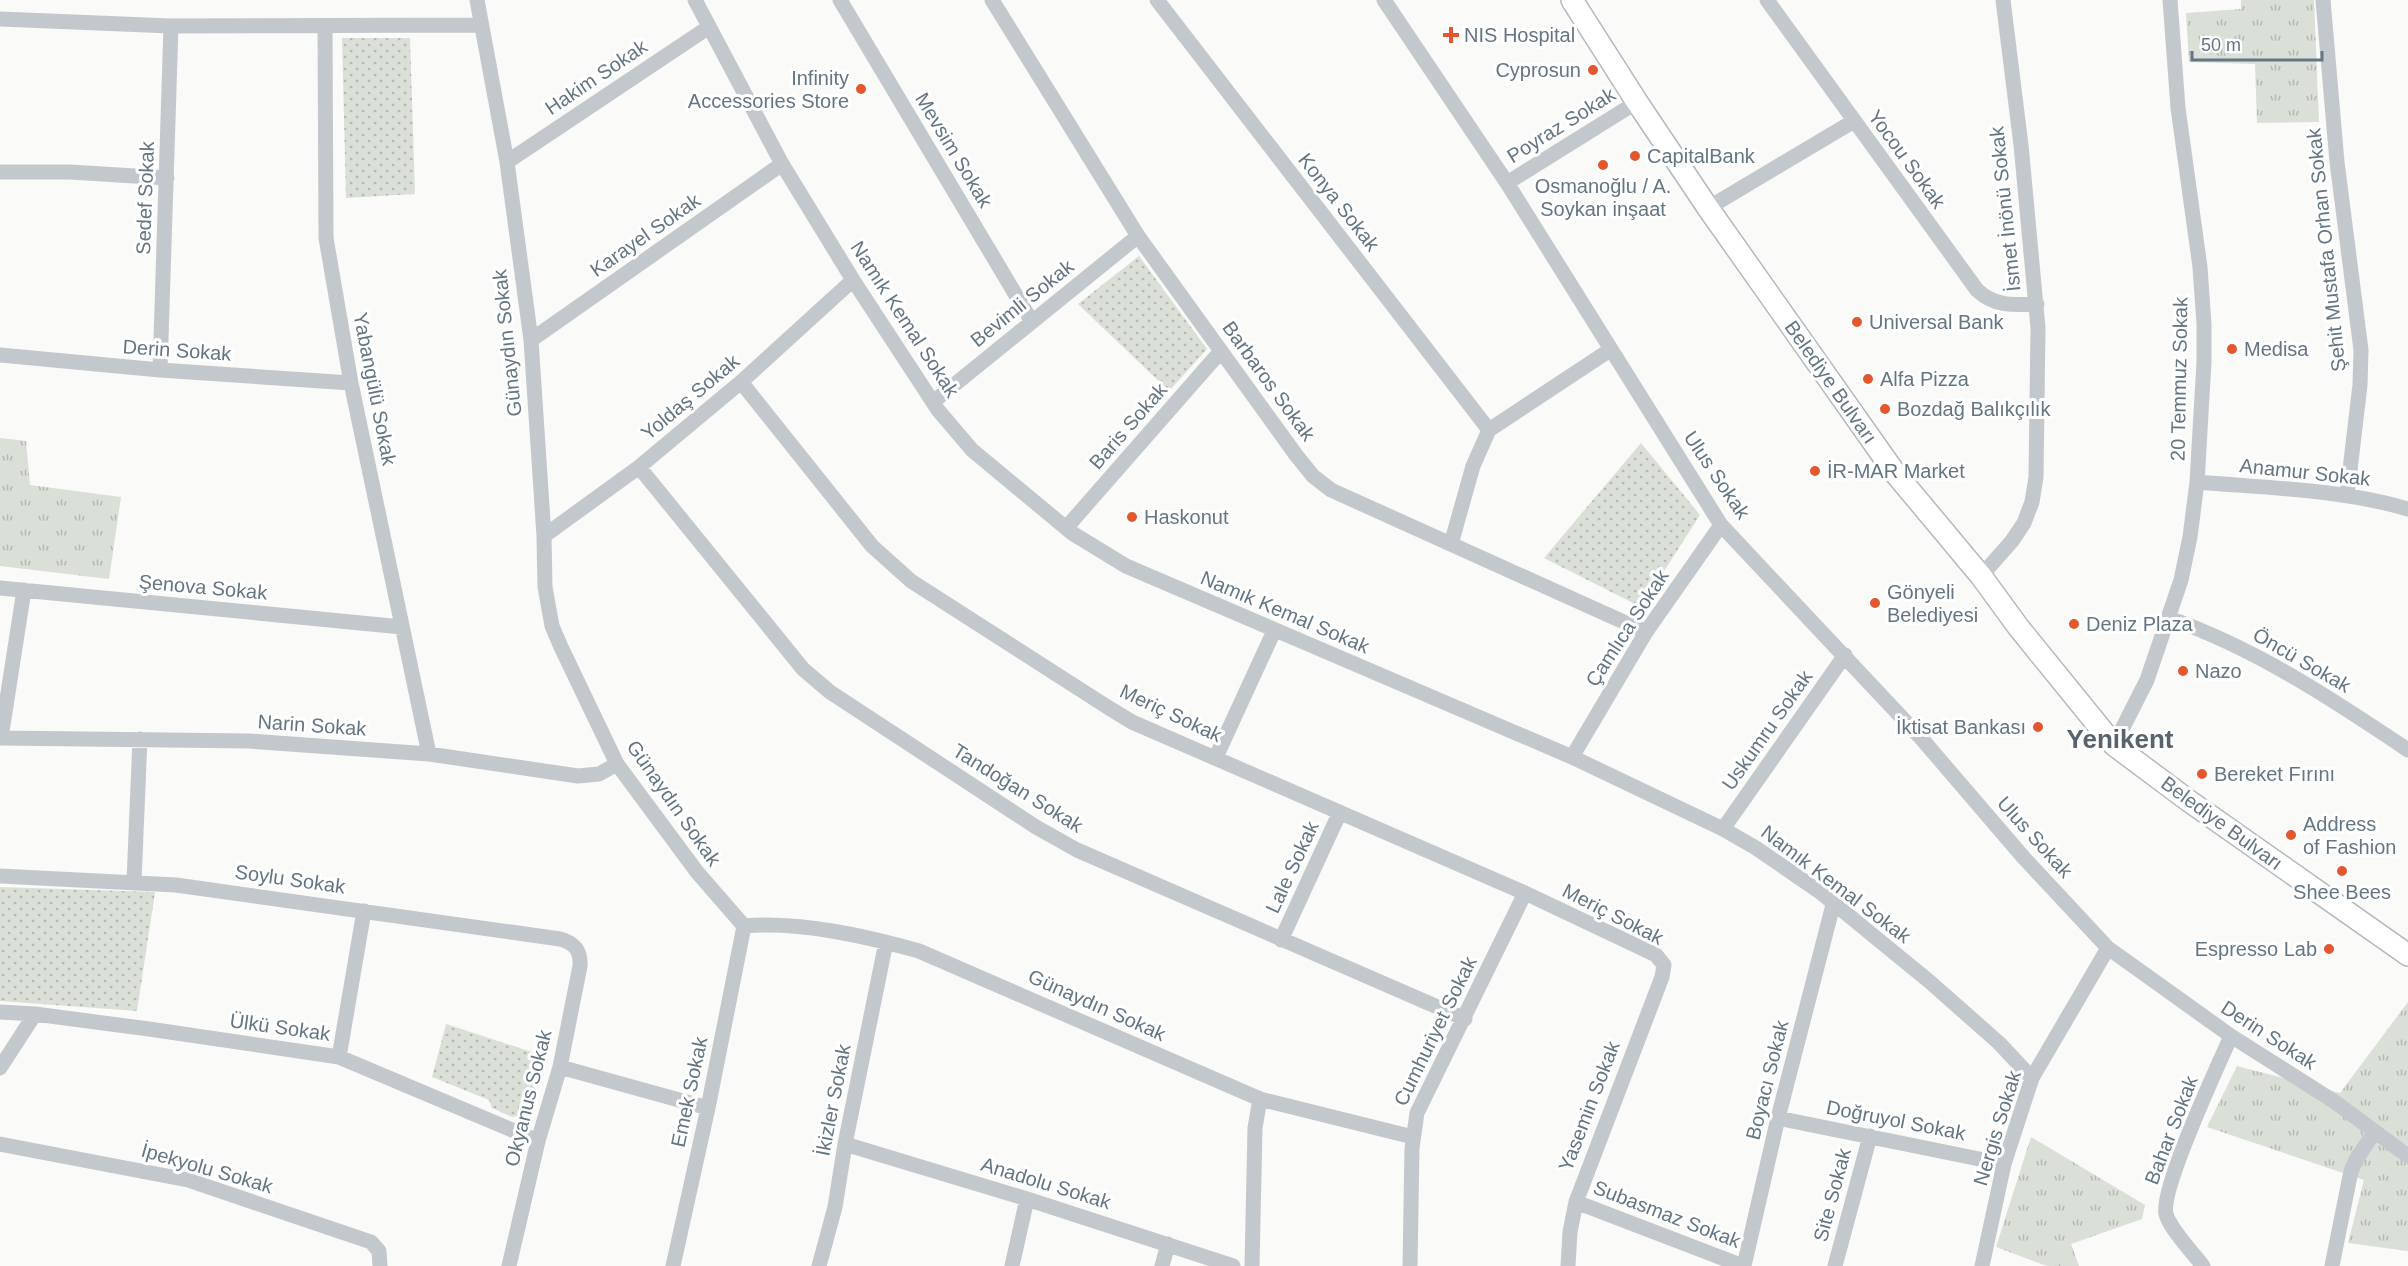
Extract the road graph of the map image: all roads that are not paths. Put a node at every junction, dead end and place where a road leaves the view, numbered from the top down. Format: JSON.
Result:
{"nodes":[{"id":1,"x":477,"y":0,"type":"edge"},
{"id":2,"x":695,"y":0,"type":"edge"},
{"id":3,"x":840,"y":0,"type":"edge"},
{"id":4,"x":992,"y":0,"type":"edge"},
{"id":5,"x":1157,"y":0,"type":"edge"},
{"id":6,"x":1384,"y":0,"type":"edge"},
{"id":7,"x":1572,"y":0,"type":"edge"},
{"id":8,"x":1767,"y":0,"type":"edge"},
{"id":9,"x":2003,"y":0,"type":"edge"},
{"id":10,"x":2170,"y":0,"type":"edge"},
{"id":11,"x":2324,"y":0,"type":"edge"},
{"id":12,"x":0,"y":19,"type":"edge"},
{"id":13,"x":481,"y":25,"type":"junction"},
{"id":14,"x":171,"y":26,"type":"junction"},
{"id":15,"x":325,"y":27,"type":"junction"},
{"id":16,"x":709,"y":27,"type":"junction"},
{"id":17,"x":1637,"y":102,"type":"junction"},
{"id":18,"x":1854,"y":121,"type":"junction"},
{"id":19,"x":507,"y":162,"type":"junction"},
{"id":20,"x":782,"y":164,"type":"junction"},
{"id":21,"x":0,"y":172,"type":"edge"},
{"id":22,"x":167,"y":178,"type":"junction"},
{"id":23,"x":1507,"y":183,"type":"junction"},
{"id":24,"x":1708,"y":208,"type":"junction"},
{"id":25,"x":1138,"y":236,"type":"junction"},
{"id":26,"x":853,"y":280,"type":"junction"},
{"id":27,"x":2037,"y":304,"type":"junction"},
{"id":28,"x":1032,"y":322,"type":"junction"},
{"id":29,"x":531,"y":340,"type":"junction"},
{"id":30,"x":1610,"y":350,"type":"junction"},
{"id":31,"x":1221,"y":351,"type":"junction"},
{"id":32,"x":0,"y":355,"type":"edge"},
{"id":33,"x":160,"y":370,"type":"junction"},
{"id":34,"x":741,"y":382,"type":"junction"},
{"id":35,"x":351,"y":383,"type":"junction"},
{"id":36,"x":933,"y":402,"type":"junction"},
{"id":37,"x":1489,"y":430,"type":"junction"},
{"id":38,"x":639,"y":467,"type":"junction"},
{"id":39,"x":2197,"y":482,"type":"junction"},
{"id":40,"x":2347,"y":495,"type":"junction"},
{"id":41,"x":2408,"y":509,"type":"edge"},
{"id":42,"x":1721,"y":525,"type":"junction"},
{"id":43,"x":1066,"y":528,"type":"junction"},
{"id":44,"x":544,"y":536,"type":"junction"},
{"id":45,"x":1451,"y":544,"type":"junction"},
{"id":46,"x":1980,"y":576,"type":"junction"},
{"id":47,"x":0,"y":588,"type":"edge"},
{"id":48,"x":24,"y":590,"type":"junction"},
{"id":49,"x":2169,"y":618,"type":"junction"},
{"id":50,"x":402,"y":627,"type":"junction"},
{"id":51,"x":1274,"y":631,"type":"junction"},
{"id":52,"x":1646,"y":632,"type":"junction"},
{"id":53,"x":1845,"y":655,"type":"junction"},
{"id":54,"x":0,"y":738,"type":"edge"},
{"id":55,"x":140,"y":739,"type":"junction"},
{"id":56,"x":2114,"y":745,"type":"junction"},
{"id":57,"x":2408,"y":750,"type":"edge"},
{"id":58,"x":429,"y":754,"type":"junction"},
{"id":59,"x":1216,"y":757,"type":"junction"},
{"id":60,"x":1572,"y":757,"type":"junction"},
{"id":61,"x":617,"y":764,"type":"junction"},
{"id":62,"x":1340,"y":812,"type":"junction"},
{"id":63,"x":1723,"y":829,"type":"junction"},
{"id":64,"x":0,"y":876,"type":"edge"},
{"id":65,"x":134,"y":881,"type":"junction"},
{"id":66,"x":1525,"y":893,"type":"junction"},
{"id":67,"x":1833,"y":904,"type":"junction"},
{"id":68,"x":364,"y":911,"type":"junction"},
{"id":69,"x":744,"y":926,"type":"junction"},
{"id":70,"x":1281,"y":940,"type":"junction"},
{"id":71,"x":571,"y":942,"type":"joint"},
{"id":72,"x":886,"y":942,"type":"junction"},
{"id":73,"x":2108,"y":948,"type":"junction"},
{"id":74,"x":2408,"y":955,"type":"edge"},
{"id":75,"x":1664,"y":965,"type":"joint"},
{"id":76,"x":0,"y":1012,"type":"edge"},
{"id":77,"x":35,"y":1014,"type":"junction"},
{"id":78,"x":1465,"y":1019,"type":"junction"},
{"id":79,"x":2230,"y":1036,"type":"junction"},
{"id":80,"x":339,"y":1057,"type":"junction"},
{"id":81,"x":560,"y":1067,"type":"junction"},
{"id":82,"x":0,"y":1068,"type":"edge"},
{"id":83,"x":2032,"y":1078,"type":"junction"},
{"id":84,"x":1260,"y":1099,"type":"junction"},
{"id":85,"x":708,"y":1108,"type":"junction"},
{"id":86,"x":1778,"y":1118,"type":"junction"},
{"id":87,"x":2374,"y":1133,"type":"junction"},
{"id":88,"x":1870,"y":1136,"type":"junction"},
{"id":89,"x":1413,"y":1137,"type":"junction"},
{"id":90,"x":538,"y":1141,"type":"junction"},
{"id":91,"x":0,"y":1144,"type":"edge"},
{"id":92,"x":845,"y":1144,"type":"junction"},
{"id":93,"x":2408,"y":1156,"type":"edge"},
{"id":94,"x":2004,"y":1164,"type":"junction"},
{"id":95,"x":1028,"y":1199,"type":"junction"},
{"id":96,"x":1576,"y":1202,"type":"junction"},
{"id":97,"x":1168,"y":1244,"type":"junction"},
{"id":98,"x":380,"y":1266,"type":"edge"},
{"id":99,"x":509,"y":1266,"type":"edge"},
{"id":100,"x":673,"y":1266,"type":"edge"},
{"id":101,"x":819,"y":1266,"type":"edge"},
{"id":102,"x":1012,"y":1266,"type":"edge"},
{"id":103,"x":1162,"y":1266,"type":"edge"},
{"id":104,"x":1233,"y":1266,"type":"edge"},
{"id":105,"x":1252,"y":1266,"type":"edge"},
{"id":106,"x":1410,"y":1266,"type":"edge"},
{"id":107,"x":1568,"y":1266,"type":"edge"},
{"id":108,"x":1744,"y":1266,"type":"edge"},
{"id":109,"x":1834,"y":1266,"type":"edge"},
{"id":110,"x":1982,"y":1266,"type":"edge"},
{"id":111,"x":2203,"y":1266,"type":"edge"},
{"id":112,"x":2332,"y":1266,"type":"edge"}],
"edges":[{"from":1,"to":13,"type":"street","name":"Günaydın Sokak"},
{"from":2,"to":16,"type":"street","name":"Namık Kemal Sokak"},
{"from":3,"to":28,"type":"street","name":"Mevsim Sokak"},
{"from":4,"to":25,"type":"street","name":"Barbaros Sokak"},
{"from":5,"to":37,"type":"street","name":"Konya Sokak"},
{"from":6,"to":23,"type":"street","name":"Ulus Sokak"},
{"from":7,"to":17,"type":"main road","name":"Belediye Bulvarı"},
{"from":8,"to":18,"type":"street","name":"Yocou Sokak"},
{"from":9,"to":27,"type":"street","name":"İsmet İnönü Sokak"},
{"from":10,"to":39,"type":"street","name":"20 Temmuz Sokak"},
{"from":11,"to":40,"type":"street","name":"Şehit Mustafa Orhan Sokak"},
{"from":12,"to":14,"type":"street"},
{"from":13,"to":15,"type":"street"},
{"from":13,"to":19,"type":"street","name":"Günaydın Sokak"},
{"from":14,"to":15,"type":"street"},
{"from":14,"to":22,"type":"street","name":"Sedef Sokak"},
{"from":15,"to":35,"type":"street","name":"Yabangülü Sokak"},
{"from":16,"to":19,"type":"street","name":"Hakim Sokak"},
{"from":16,"to":20,"type":"street","name":"Namık Kemal Sokak"},
{"from":17,"to":23,"type":"street","name":"Poyraz Sokak"},
{"from":17,"to":24,"type":"main road","name":"Belediye Bulvarı"},
{"from":18,"to":24,"type":"street"},
{"from":18,"to":27,"type":"street","name":"Yocou Sokak"},
{"from":19,"to":29,"type":"street","name":"Günaydın Sokak"},
{"from":20,"to":26,"type":"street","name":"Namık Kemal Sokak"},
{"from":20,"to":29,"type":"street","name":"Karayel Sokak"},
{"from":21,"to":22,"type":"street"},
{"from":22,"to":33,"type":"street","name":"Sedef Sokak"},
{"from":23,"to":30,"type":"street","name":"Ulus Sokak"},
{"from":24,"to":46,"type":"main road","name":"Belediye Bulvarı"},
{"from":25,"to":28,"type":"street","name":"Bevimli Sokak"},
{"from":25,"to":31,"type":"street","name":"Barbaros Sokak"},
{"from":26,"to":34,"type":"street","name":"Yoldaş Sokak"},
{"from":26,"to":36,"type":"street","name":"Namık Kemal Sokak"},
{"from":27,"to":46,"type":"street","name":"İsmet İnönü Sokak"},
{"from":28,"to":36,"type":"street","name":"Bevimli Sokak"},
{"from":29,"to":44,"type":"street","name":"Günaydın Sokak"},
{"from":30,"to":37,"type":"street"},
{"from":30,"to":42,"type":"street","name":"Ulus Sokak"},
{"from":31,"to":43,"type":"street","name":"Baris Sokak"},
{"from":31,"to":45,"type":"street","name":"Barbaros Sokak"},
{"from":32,"to":33,"type":"street","name":"Derin Sokak"},
{"from":33,"to":35,"type":"street","name":"Derin Sokak"},
{"from":34,"to":38,"type":"street","name":"Yoldaş Sokak"},
{"from":34,"to":59,"type":"street","name":"Meriç Sokak"},
{"from":35,"to":50,"type":"street","name":"Yabangülü Sokak"},
{"from":36,"to":43,"type":"street","name":"Namık Kemal Sokak"},
{"from":37,"to":45,"type":"street"},
{"from":38,"to":44,"type":"street","name":"Yoldaş Sokak"},
{"from":38,"to":70,"type":"street","name":"Tandoğan Sokak"},
{"from":39,"to":40,"type":"street","name":"Anamur Sokak"},
{"from":39,"to":49,"type":"street","name":"20 Temmuz Sokak"},
{"from":40,"to":41,"type":"street","name":"Anamur Sokak"},
{"from":42,"to":52,"type":"street","name":"Çamlıca Sokak"},
{"from":42,"to":53,"type":"street","name":"Ulus Sokak"},
{"from":43,"to":51,"type":"street","name":"Namık Kemal Sokak"},
{"from":44,"to":61,"type":"street","name":"Günaydın Sokak"},
{"from":45,"to":52,"type":"street","name":"Barbaros Sokak"},
{"from":46,"to":56,"type":"main road","name":"Belediye Bulvarı"},
{"from":47,"to":48,"type":"street","name":"Şenova Sokak"},
{"from":48,"to":50,"type":"street","name":"Şenova Sokak"},
{"from":48,"to":54,"type":"street"},
{"from":49,"to":56,"type":"street","name":"20 Temmuz Sokak"},
{"from":49,"to":57,"type":"street","name":"Öncü Sokak"},
{"from":50,"to":58,"type":"street","name":"Yabangülü Sokak"},
{"from":51,"to":59,"type":"street"},
{"from":51,"to":60,"type":"street","name":"Namık Kemal Sokak"},
{"from":52,"to":60,"type":"street","name":"Çamlıca Sokak"},
{"from":53,"to":63,"type":"street","name":"Uskumru Sokak"},
{"from":53,"to":73,"type":"street","name":"Ulus Sokak"},
{"from":54,"to":55,"type":"street","name":"Narin Sokak"},
{"from":55,"to":58,"type":"street","name":"Narin Sokak"},
{"from":55,"to":65,"type":"street"},
{"from":56,"to":74,"type":"main road","name":"Belediye Bulvarı"},
{"from":58,"to":61,"type":"street","name":"Narin Sokak"},
{"from":59,"to":62,"type":"street","name":"Meriç Sokak"},
{"from":60,"to":63,"type":"street","name":"Namık Kemal Sokak"},
{"from":61,"to":69,"type":"street","name":"Günaydın Sokak"},
{"from":62,"to":66,"type":"street","name":"Meriç Sokak"},
{"from":62,"to":70,"type":"street","name":"Lale Sokak"},
{"from":63,"to":67,"type":"street","name":"Namık Kemal Sokak"},
{"from":64,"to":65,"type":"street","name":"Soylu Sokak"},
{"from":65,"to":68,"type":"street","name":"Soylu Sokak"},
{"from":66,"to":75,"type":"street","name":"Meriç Sokak"},
{"from":66,"to":78,"type":"street","name":"Cumhuriyet Sokak"},
{"from":67,"to":83,"type":"street","name":"Namık Kemal Sokak"},
{"from":67,"to":86,"type":"street","name":"Boyacı Sokak"},
{"from":68,"to":71,"type":"street","name":"Soylu Sokak"},
{"from":68,"to":80,"type":"street"},
{"from":69,"to":72,"type":"street","name":"Günaydın Sokak"},
{"from":69,"to":85,"type":"street","name":"Emek Sokak"},
{"from":70,"to":78,"type":"street","name":"Tandoğan Sokak"},
{"from":71,"to":81,"type":"street","name":"Okyanus Sokak"},
{"from":72,"to":84,"type":"street","name":"Günaydın Sokak"},
{"from":72,"to":92,"type":"street","name":"İkizler Sokak"},
{"from":73,"to":79,"type":"street","name":"Derin Sokak"},
{"from":73,"to":83,"type":"street","name":"Nergis Sokak"},
{"from":75,"to":96,"type":"street","name":"Yasemin Sokak"},
{"from":76,"to":77,"type":"street","name":"Ülkü Sokak"},
{"from":77,"to":80,"type":"street","name":"Ülkü Sokak"},
{"from":77,"to":82,"type":"street"},
{"from":78,"to":89,"type":"street","name":"Cumhuriyet Sokak"},
{"from":79,"to":87,"type":"street","name":"Derin Sokak"},
{"from":79,"to":111,"type":"street","name":"Bahar Sokak"},
{"from":80,"to":90,"type":"street","name":"Ülkü Sokak"},
{"from":81,"to":85,"type":"street"},
{"from":81,"to":90,"type":"street","name":"Okyanus Sokak"},
{"from":83,"to":94,"type":"street","name":"Nergis Sokak"},
{"from":84,"to":89,"type":"street","name":"Günaydın Sokak"},
{"from":84,"to":105,"type":"street"},
{"from":85,"to":100,"type":"street","name":"Emek Sokak"},
{"from":86,"to":88,"type":"street","name":"Doğruyol Sokak"},
{"from":86,"to":108,"type":"street","name":"Boyacı Sokak"},
{"from":87,"to":93,"type":"street","name":"Derin Sokak"},
{"from":87,"to":112,"type":"street"},
{"from":88,"to":94,"type":"street","name":"Doğruyol Sokak"},
{"from":88,"to":109,"type":"street","name":"Site Sokak"},
{"from":89,"to":106,"type":"street","name":"Cumhuriyet Sokak"},
{"from":90,"to":99,"type":"street","name":"Okyanus Sokak"},
{"from":91,"to":98,"type":"street","name":"İpekyolu Sokak"},
{"from":92,"to":95,"type":"street","name":"Anadolu Sokak"},
{"from":92,"to":101,"type":"street","name":"İkizler Sokak"},
{"from":94,"to":110,"type":"street","name":"Nergis Sokak"},
{"from":95,"to":97,"type":"street","name":"Anadolu Sokak"},
{"from":95,"to":102,"type":"street"},
{"from":96,"to":107,"type":"street","name":"Yasemin Sokak"},
{"from":96,"to":108,"type":"street","name":"Subasmaz Sokak"},
{"from":97,"to":103,"type":"street"},
{"from":97,"to":104,"type":"street","name":"Anadolu Sokak"}]}
